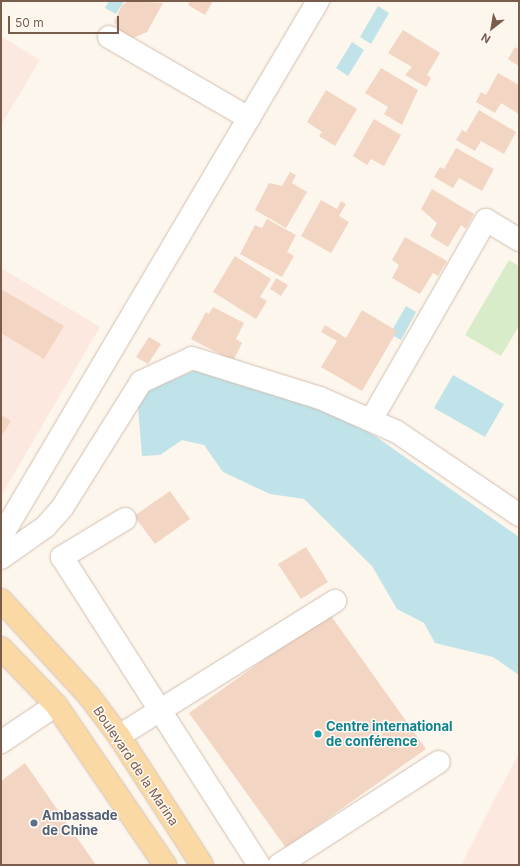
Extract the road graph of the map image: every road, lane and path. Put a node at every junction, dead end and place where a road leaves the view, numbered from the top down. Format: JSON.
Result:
{"nodes":[{"id":1,"x":318,"y":1,"type":"edge"},
{"id":2,"x":109,"y":36,"type":"dead end"},
{"id":3,"x":249,"y":118,"type":"junction"},
{"id":4,"x":519,"y":240,"type":"edge"},
{"id":5,"x":371,"y":420,"type":"junction"},
{"id":6,"x":519,"y":515,"type":"edge"},
{"id":7,"x":126,"y":519,"type":"dead end"},
{"id":8,"x":1,"y":537,"type":"edge"},
{"id":9,"x":1,"y":558,"type":"edge"},
{"id":10,"x":1,"y":600,"type":"edge"},
{"id":11,"x":335,"y":601,"type":"dead end"},
{"id":12,"x":1,"y":648,"type":"edge"},
{"id":13,"x":56,"y":705,"type":"junction"},
{"id":14,"x":161,"y":711,"type":"junction"},
{"id":15,"x":119,"y":736,"type":"junction"},
{"id":16,"x":1,"y":742,"type":"edge"},
{"id":17,"x":439,"y":762,"type":"dead end"},
{"id":18,"x":165,"y":865,"type":"edge"},
{"id":19,"x":202,"y":865,"type":"edge"},
{"id":20,"x":260,"y":865,"type":"edge"},
{"id":21,"x":279,"y":865,"type":"edge"}],
"edges":[{"from":1,"to":3,"type":"street"},
{"from":2,"to":3,"type":"street"},
{"from":3,"to":8,"type":"street"},
{"from":4,"to":5,"type":"street"},
{"from":5,"to":6,"type":"street"},
{"from":5,"to":9,"type":"street"},
{"from":7,"to":14,"type":"street"},
{"from":10,"to":15,"type":"main road","name":"Boulevard de la Marina"},
{"from":11,"to":14,"type":"street"},
{"from":12,"to":13,"type":"main road"},
{"from":13,"to":16,"type":"street"},
{"from":13,"to":18,"type":"main road"},
{"from":14,"to":15,"type":"street"},
{"from":14,"to":20,"type":"street"},
{"from":15,"to":19,"type":"main road","name":"Boulevard de la Marina"},
{"from":17,"to":21,"type":"street"}]}
